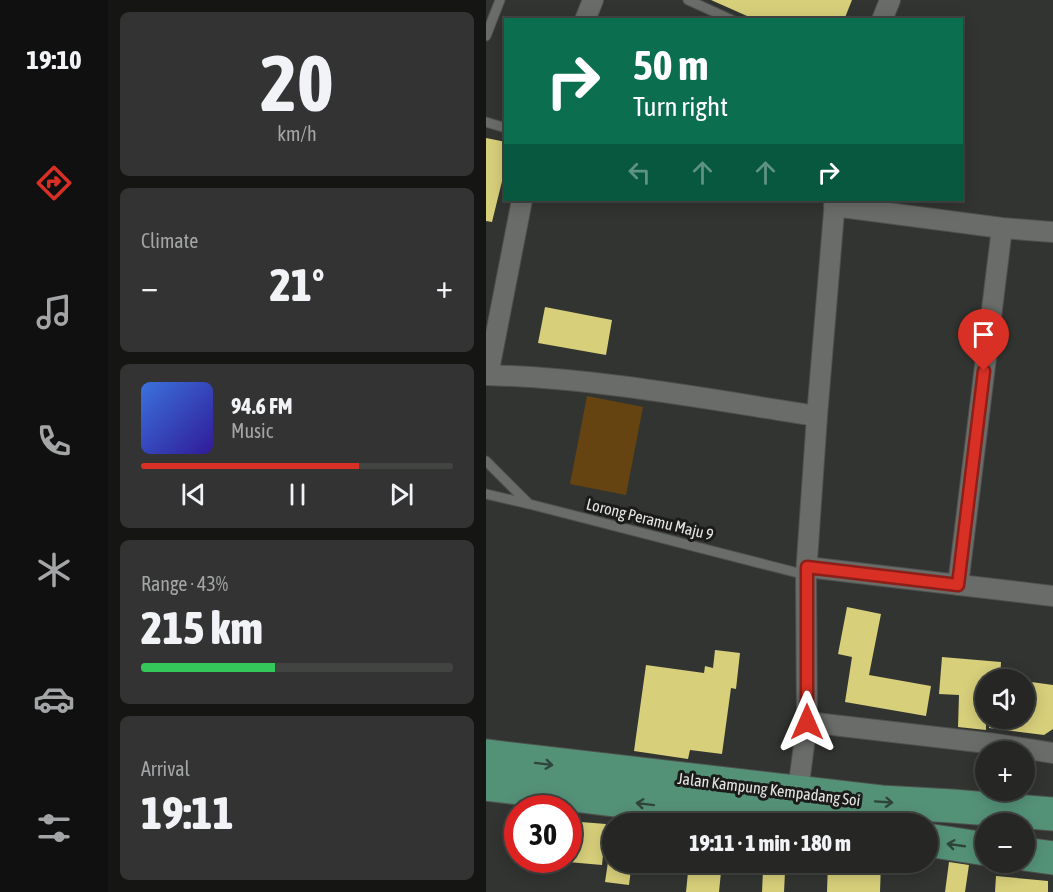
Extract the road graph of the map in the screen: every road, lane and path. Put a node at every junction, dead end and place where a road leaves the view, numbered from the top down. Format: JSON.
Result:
{"nodes":[{"id":1,"x":500,"y":0,"type":"edge"},
{"id":2,"x":593,"y":0,"type":"edge"},
{"id":3,"x":688,"y":0,"type":"edge"},
{"id":4,"x":890,"y":0,"type":"edge"},
{"id":5,"x":586,"y":18,"type":"edge"},
{"id":6,"x":728,"y":18,"type":"edge"},
{"id":7,"x":883,"y":18,"type":"edge"},
{"id":8,"x":486,"y":36,"type":"edge"},
{"id":9,"x":486,"y":122,"type":"edge"},
{"id":10,"x":504,"y":128,"type":"edge"},
{"id":11,"x":522,"y":201,"type":"edge"},
{"id":12,"x":835,"y":203,"type":"edge"},
{"id":13,"x":1002,"y":228,"type":"junction"},
{"id":14,"x":1053,"y":232,"type":"edge"},
{"id":15,"x":487,"y":376,"type":"edge"},
{"id":16,"x":817,"y":416,"type":"junction"},
{"id":17,"x":486,"y":461,"type":"edge"},
{"id":18,"x":486,"y":494,"type":"edge"},
{"id":19,"x":529,"y":504,"type":"junction"},
{"id":20,"x":807,"y":571,"type":"junction"},
{"id":21,"x":958,"y":585,"type":"junction"},
{"id":22,"x":1053,"y":596,"type":"edge"},
{"id":23,"x":807,"y":722,"type":"junction"},
{"id":24,"x":1053,"y":753,"type":"edge"},
{"id":25,"x":486,"y":756,"type":"edge"},
{"id":26,"x":486,"y":784,"type":"edge"},
{"id":27,"x":798,"y":792,"type":"junction"},
{"id":28,"x":719,"y":813,"type":"edge"},
{"id":29,"x":1053,"y":814,"type":"edge"},
{"id":30,"x":938,"y":842,"type":"edge"},
{"id":31,"x":975,"y":847,"type":"edge"},
{"id":32,"x":1035,"y":856,"type":"edge"},
{"id":33,"x":1053,"y":858,"type":"edge"}],
"edges":[{"from":1,"to":8,"type":"lane"},
{"from":2,"to":5,"type":"street"},
{"from":3,"to":6,"type":"lane"},
{"from":4,"to":7,"type":"street"},
{"from":9,"to":10,"type":"lane"},
{"from":11,"to":15,"type":"street"},
{"from":12,"to":13,"type":"street"},
{"from":12,"to":16,"type":"street"},
{"from":13,"to":14,"type":"street"},
{"from":13,"to":21,"type":"street"},
{"from":15,"to":16,"type":"street"},
{"from":16,"to":20,"type":"street"},
{"from":17,"to":19,"type":"lane"},
{"from":18,"to":19,"type":"lane","name":"Lorong Peramu Maju 9"},
{"from":19,"to":20,"type":"lane","name":"Lorong Peramu Maju 9"},
{"from":20,"to":21,"type":"street"},
{"from":20,"to":23,"type":"street"},
{"from":21,"to":22,"type":"street"},
{"from":23,"to":24,"type":"street"},
{"from":23,"to":27,"type":"street"},
{"from":25,"to":27,"type":"highway","name":"Jalan Kampung Kempadang Soi","one_way":true},
{"from":28,"to":26,"type":"highway","name":"Jalan Kampung Kempadang Soi","one_way":true},
{"from":27,"to":29,"type":"highway","name":"Jalan Kampung Kempadang Soi","one_way":true},
{"from":31,"to":30,"type":"highway","one_way":true},
{"from":32,"to":33,"type":"highway"}]}
